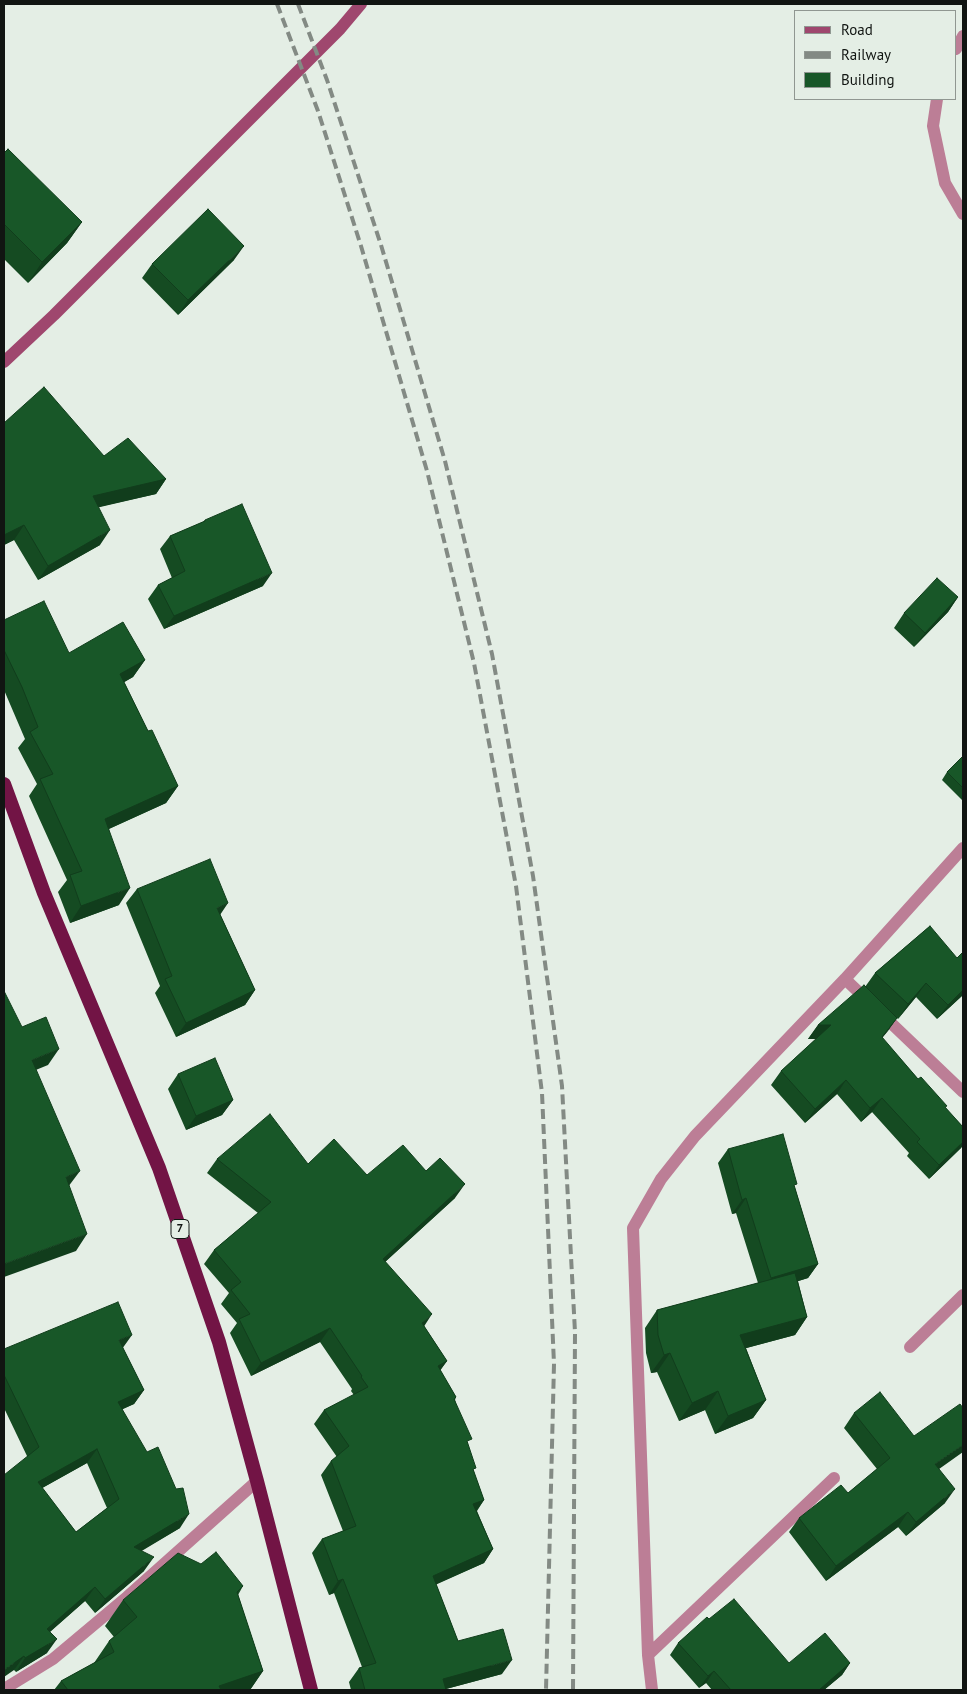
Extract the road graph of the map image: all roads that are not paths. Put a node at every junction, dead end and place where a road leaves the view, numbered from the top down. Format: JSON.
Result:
{"nodes":[{"id":1,"x":361,"y":4,"type":"edge"},
{"id":2,"x":963,"y":36,"type":"edge"},
{"id":3,"x":957,"y":47,"type":"edge"},
{"id":4,"x":937,"y":100,"type":"edge"},
{"id":5,"x":963,"y":214,"type":"edge"},
{"id":6,"x":4,"y":362,"type":"edge"},
{"id":7,"x":4,"y":784,"type":"edge"},
{"id":8,"x":963,"y":848,"type":"edge"},
{"id":9,"x":846,"y":979,"type":"junction"},
{"id":10,"x":963,"y":1092,"type":"edge"},
{"id":11,"x":963,"y":1295,"type":"edge"},
{"id":12,"x":910,"y":1347,"type":"dead end"},
{"id":13,"x":834,"y":1478,"type":"dead end"},
{"id":14,"x":258,"y":1481,"type":"junction"},
{"id":15,"x":648,"y":1655,"type":"junction"},
{"id":16,"x":4,"y":1689,"type":"edge"},
{"id":17,"x":311,"y":1690,"type":"edge"},
{"id":18,"x":652,"y":1690,"type":"edge"}],
"edges":[{"from":1,"to":6,"type":"main road"},
{"from":2,"to":3,"type":"street"},
{"from":4,"to":5,"type":"street"},
{"from":7,"to":14,"type":"highway","number":"7"},
{"from":8,"to":9,"type":"street"},
{"from":9,"to":10,"type":"street"},
{"from":9,"to":15,"type":"street"},
{"from":11,"to":12,"type":"street"},
{"from":13,"to":15,"type":"street"},
{"from":14,"to":16,"type":"street"},
{"from":14,"to":17,"type":"highway","number":"7"},
{"from":15,"to":18,"type":"street"}]}
